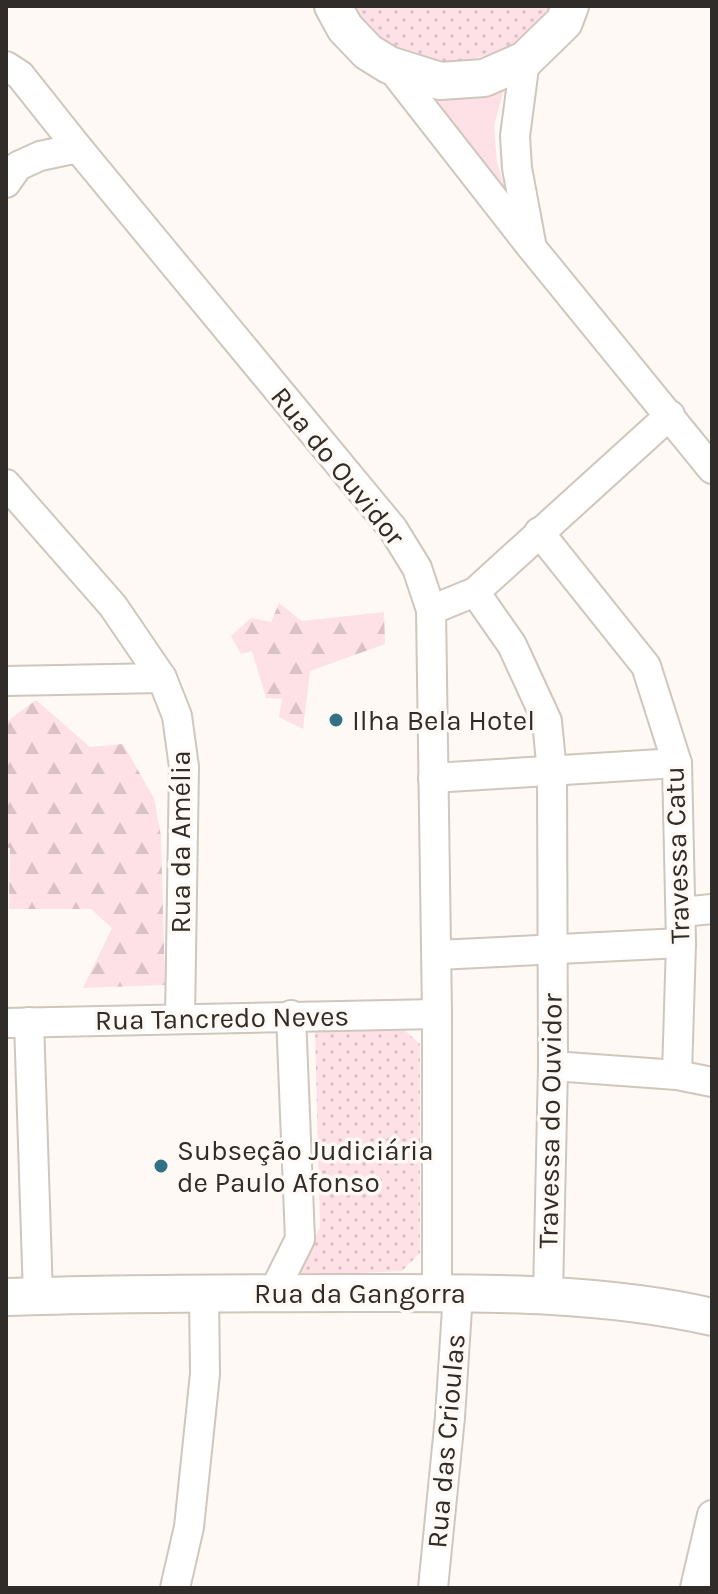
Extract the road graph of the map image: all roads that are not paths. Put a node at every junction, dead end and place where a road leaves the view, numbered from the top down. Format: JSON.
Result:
{"nodes":[{"id":1,"x":333,"y":6,"type":"edge"},
{"id":2,"x":599,"y":6,"type":"edge"},
{"id":3,"x":567,"y":14,"type":"edge"},
{"id":4,"x":525,"y":60,"type":"junction"},
{"id":5,"x":389,"y":65,"type":"junction"},
{"id":6,"x":6,"y":66,"type":"edge"},
{"id":7,"x":78,"y":148,"type":"junction"},
{"id":8,"x":6,"y":183,"type":"edge"},
{"id":9,"x":532,"y":248,"type":"junction"},
{"id":10,"x":670,"y":415,"type":"junction"},
{"id":11,"x":712,"y":469,"type":"edge"},
{"id":12,"x":6,"y":484,"type":"edge"},
{"id":13,"x":539,"y":532,"type":"junction"},
{"id":14,"x":475,"y":592,"type":"junction"},
{"id":15,"x":431,"y":610,"type":"junction"},
{"id":16,"x":162,"y":678,"type":"junction"},
{"id":17,"x":6,"y":681,"type":"edge"},
{"id":18,"x":677,"y":763,"type":"junction"},
{"id":19,"x":552,"y":772,"type":"junction"},
{"id":20,"x":433,"y":778,"type":"junction"},
{"id":21,"x":712,"y":909,"type":"edge"},
{"id":22,"x":681,"y":912,"type":"junction"},
{"id":23,"x":681,"y":943,"type":"junction"},
{"id":24,"x":551,"y":948,"type":"junction"},
{"id":25,"x":437,"y":955,"type":"junction"},
{"id":26,"x":437,"y":1014,"type":"junction"},
{"id":27,"x":291,"y":1015,"type":"junction"},
{"id":28,"x":180,"y":1018,"type":"junction"},
{"id":29,"x":18,"y":1022,"type":"edge"},
{"id":30,"x":553,"y":1066,"type":"junction"},
{"id":31,"x":677,"y":1075,"type":"junction"},
{"id":32,"x":712,"y":1082,"type":"edge"},
{"id":33,"x":273,"y":1293,"type":"junction"},
{"id":34,"x":448,"y":1293,"type":"junction"},
{"id":35,"x":204,"y":1294,"type":"junction"},
{"id":36,"x":548,"y":1295,"type":"junction"},
{"id":37,"x":22,"y":1297,"type":"edge"},
{"id":38,"x":712,"y":1317,"type":"edge"},
{"id":39,"x":712,"y":1515,"type":"edge"},
{"id":40,"x":175,"y":1588,"type":"edge"},
{"id":41,"x":433,"y":1588,"type":"edge"},
{"id":42,"x":695,"y":1588,"type":"edge"}],
"edges":[{"from":1,"to":5,"type":"street"},
{"from":2,"to":3,"type":"street"},
{"from":3,"to":4,"type":"street"},
{"from":4,"to":5,"type":"street"},
{"from":4,"to":9,"type":"street"},
{"from":5,"to":9,"type":"street"},
{"from":6,"to":7,"type":"street","name":"Rua do Ouvidor"},
{"from":7,"to":8,"type":"street"},
{"from":7,"to":15,"type":"street","name":"Rua do Ouvidor"},
{"from":9,"to":10,"type":"street"},
{"from":10,"to":11,"type":"street"},
{"from":10,"to":13,"type":"street"},
{"from":12,"to":16,"type":"street","name":"Rua da Amélia"},
{"from":13,"to":14,"type":"street"},
{"from":13,"to":18,"type":"street","name":"Travessa Catu"},
{"from":14,"to":15,"type":"street"},
{"from":14,"to":19,"type":"street","name":"Travessa do Ouvidor"},
{"from":15,"to":20,"type":"street","name":"Rua do Ouvidor"},
{"from":16,"to":17,"type":"street"},
{"from":16,"to":28,"type":"street","name":"Rua da Amélia"},
{"from":18,"to":19,"type":"street"},
{"from":18,"to":22,"type":"street","name":"Travessa Catu"},
{"from":19,"to":20,"type":"street"},
{"from":19,"to":24,"type":"street","name":"Travessa do Ouvidor"},
{"from":20,"to":25,"type":"street","name":"Rua do Ouvidor"},
{"from":21,"to":22,"type":"street"},
{"from":22,"to":23,"type":"street","name":"Travessa Catu"},
{"from":23,"to":24,"type":"street"},
{"from":23,"to":31,"type":"street","name":"Travessa Catu"},
{"from":24,"to":25,"type":"street"},
{"from":24,"to":30,"type":"street","name":"Travessa do Ouvidor"},
{"from":25,"to":26,"type":"street","name":"Rua do Ouvidor"},
{"from":26,"to":27,"type":"street","name":"Rua Tancredo Neves"},
{"from":26,"to":34,"type":"street","name":"Rua do Ouvidor"},
{"from":27,"to":28,"type":"street","name":"Rua Tancredo Neves"},
{"from":27,"to":33,"type":"street"},
{"from":28,"to":29,"type":"street","name":"Rua Tancredo Neves"},
{"from":29,"to":37,"type":"street"},
{"from":30,"to":31,"type":"street"},
{"from":30,"to":36,"type":"street","name":"Travessa do Ouvidor"},
{"from":31,"to":32,"type":"street"},
{"from":33,"to":34,"type":"street","name":"Rua da Gangorra"},
{"from":33,"to":35,"type":"street","name":"Rua da Gangorra"},
{"from":34,"to":36,"type":"street","name":"Rua da Gangorra"},
{"from":34,"to":41,"type":"street","name":"Rua das Crioulas"},
{"from":35,"to":37,"type":"street","name":"Rua da Gangorra"},
{"from":35,"to":40,"type":"street"},
{"from":36,"to":38,"type":"street","name":"Rua da Gangorra"},
{"from":39,"to":42,"type":"street"}]}
